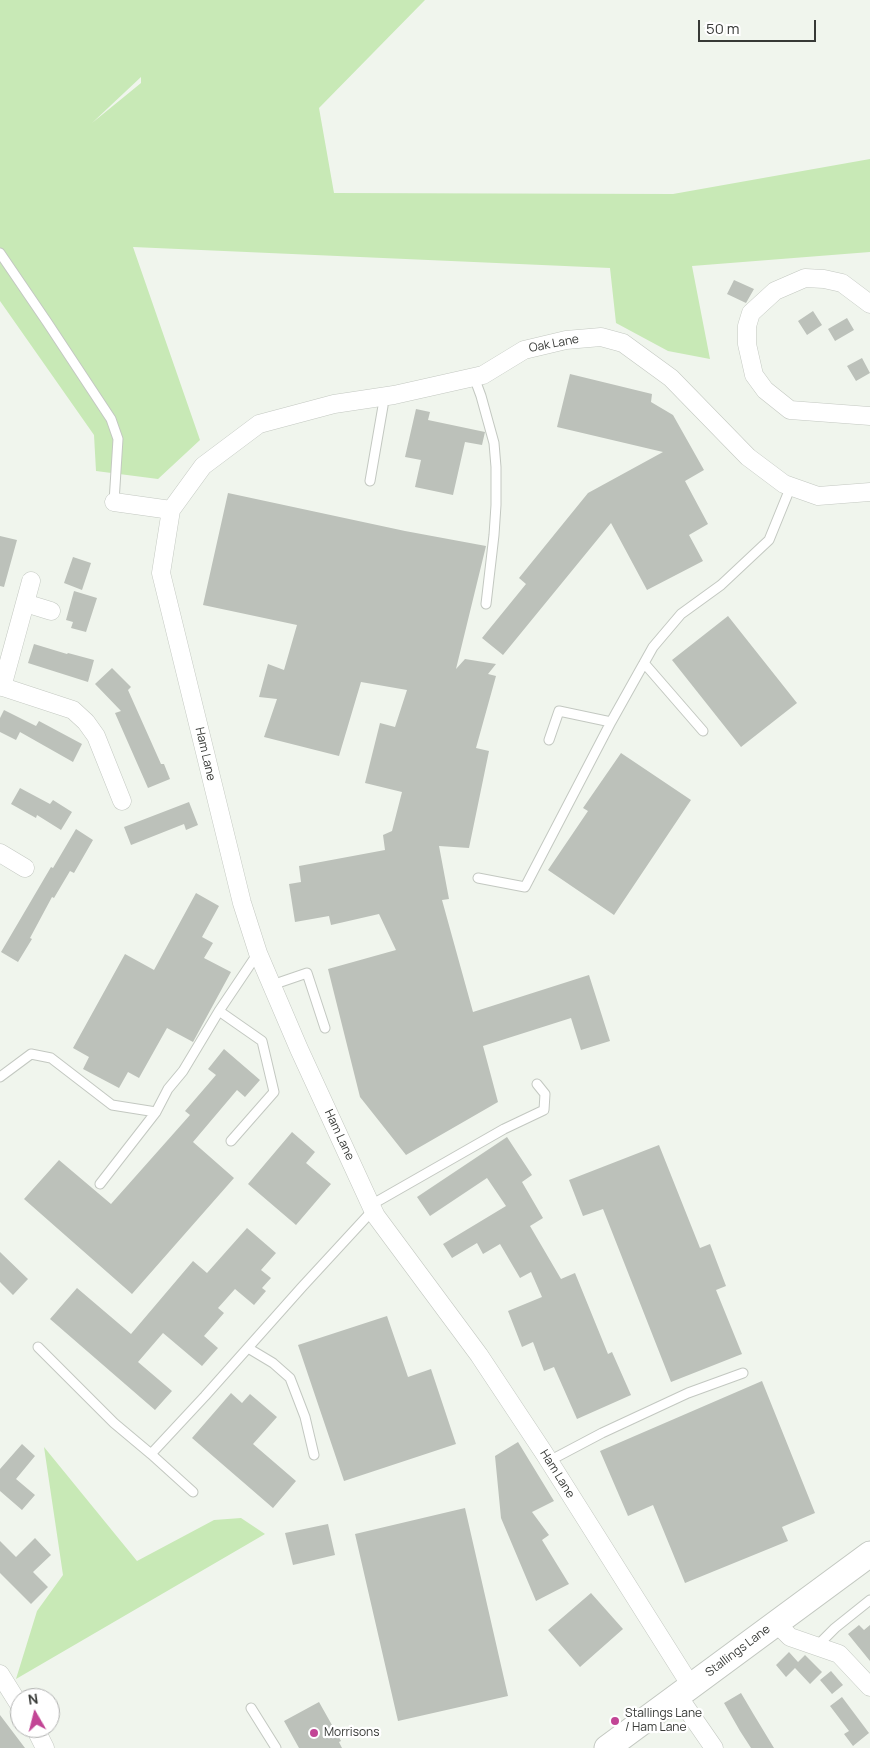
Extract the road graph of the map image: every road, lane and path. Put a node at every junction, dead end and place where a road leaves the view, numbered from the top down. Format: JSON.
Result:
{"nodes":[{"id":1,"x":0,"y":253,"type":"edge"},
{"id":2,"x":870,"y":304,"type":"edge"},
{"id":3,"x":474,"y":377,"type":"junction"},
{"id":4,"x":383,"y":397,"type":"junction"},
{"id":5,"x":870,"y":416,"type":"edge"},
{"id":6,"x":370,"y":481,"type":"dead end"},
{"id":7,"x":791,"y":486,"type":"junction"},
{"id":8,"x":870,"y":492,"type":"edge"},
{"id":9,"x":114,"y":502,"type":"joint"},
{"id":10,"x":171,"y":510,"type":"junction"},
{"id":11,"x":31,"y":581,"type":"dead end"},
{"id":12,"x":25,"y":603,"type":"junction"},
{"id":13,"x":486,"y":604,"type":"dead end"},
{"id":14,"x":51,"y":611,"type":"dead end"},
{"id":15,"x":644,"y":663,"type":"junction"},
{"id":16,"x":1,"y":686,"type":"edge"},
{"id":17,"x":611,"y":722,"type":"junction"},
{"id":18,"x":703,"y":731,"type":"dead end"},
{"id":19,"x":549,"y":740,"type":"dead end"},
{"id":20,"x":122,"y":801,"type":"dead end"},
{"id":21,"x":0,"y":853,"type":"edge"},
{"id":22,"x":25,"y":868,"type":"dead end"},
{"id":23,"x":478,"y":878,"type":"dead end"},
{"id":24,"x":258,"y":953,"type":"junction"},
{"id":25,"x":272,"y":985,"type":"junction"},
{"id":26,"x":219,"y":1011,"type":"junction"},
{"id":27,"x":325,"y":1028,"type":"dead end"},
{"id":28,"x":0,"y":1077,"type":"edge"},
{"id":29,"x":537,"y":1084,"type":"dead end"},
{"id":30,"x":156,"y":1112,"type":"junction"},
{"id":31,"x":231,"y":1142,"type":"dead end"},
{"id":32,"x":100,"y":1184,"type":"dead end"},
{"id":33,"x":372,"y":1208,"type":"junction"},
{"id":34,"x":38,"y":1347,"type":"dead end"},
{"id":35,"x":248,"y":1348,"type":"junction"},
{"id":36,"x":743,"y":1373,"type":"dead end"},
{"id":37,"x":151,"y":1454,"type":"junction"},
{"id":38,"x":314,"y":1455,"type":"dead end"},
{"id":39,"x":549,"y":1461,"type":"junction"},
{"id":40,"x":193,"y":1492,"type":"dead end"},
{"id":41,"x":870,"y":1554,"type":"edge"},
{"id":42,"x":870,"y":1600,"type":"edge"},
{"id":43,"x":776,"y":1622,"type":"junction"},
{"id":44,"x":817,"y":1646,"type":"junction"},
{"id":45,"x":0,"y":1674,"type":"edge"},
{"id":46,"x":870,"y":1687,"type":"edge"},
{"id":47,"x":10,"y":1690,"type":"edge"},
{"id":48,"x":685,"y":1691,"type":"junction"},
{"id":49,"x":251,"y":1708,"type":"dead end"},
{"id":50,"x":276,"y":1748,"type":"edge"},
{"id":51,"x":607,"y":1748,"type":"edge"},
{"id":52,"x":714,"y":1748,"type":"edge"}],
"edges":[{"from":1,"to":9,"type":"lane"},
{"from":2,"to":5,"type":"street"},
{"from":3,"to":4,"type":"street","name":"Oak Lane"},
{"from":3,"to":7,"type":"street","name":"Oak Lane"},
{"from":3,"to":13,"type":"lane"},
{"from":4,"to":6,"type":"lane"},
{"from":4,"to":10,"type":"street","name":"Oak Lane"},
{"from":7,"to":8,"type":"street","name":"Oak Lane"},
{"from":7,"to":15,"type":"lane"},
{"from":9,"to":10,"type":"street"},
{"from":10,"to":24,"type":"street","name":"Ham Lane"},
{"from":11,"to":12,"type":"street"},
{"from":12,"to":14,"type":"street"},
{"from":12,"to":16,"type":"street"},
{"from":15,"to":17,"type":"lane"},
{"from":15,"to":18,"type":"lane"},
{"from":16,"to":20,"type":"street"},
{"from":17,"to":19,"type":"lane"},
{"from":17,"to":23,"type":"lane"},
{"from":21,"to":22,"type":"street"},
{"from":24,"to":25,"type":"street","name":"Ham Lane"},
{"from":24,"to":26,"type":"lane"},
{"from":25,"to":27,"type":"lane"},
{"from":25,"to":33,"type":"street","name":"Ham Lane"},
{"from":26,"to":30,"type":"lane"},
{"from":26,"to":31,"type":"lane"},
{"from":28,"to":30,"type":"lane"},
{"from":29,"to":33,"type":"lane"},
{"from":30,"to":32,"type":"lane"},
{"from":33,"to":35,"type":"lane"},
{"from":33,"to":39,"type":"street","name":"Ham Lane"},
{"from":34,"to":37,"type":"lane"},
{"from":35,"to":37,"type":"lane"},
{"from":35,"to":38,"type":"lane"},
{"from":36,"to":39,"type":"lane"},
{"from":37,"to":40,"type":"lane"},
{"from":39,"to":48,"type":"street","name":"Ham Lane"},
{"from":41,"to":43,"type":"main road","name":"Stallings Lane"},
{"from":42,"to":44,"type":"lane"},
{"from":43,"to":44,"type":"street"},
{"from":43,"to":48,"type":"main road","name":"Stallings Lane"},
{"from":44,"to":46,"type":"street"},
{"from":45,"to":47,"type":"street"},
{"from":48,"to":51,"type":"main road","name":"Stallings Lane"},
{"from":48,"to":52,"type":"street","name":"Ham Lane"},
{"from":49,"to":50,"type":"lane"}]}
